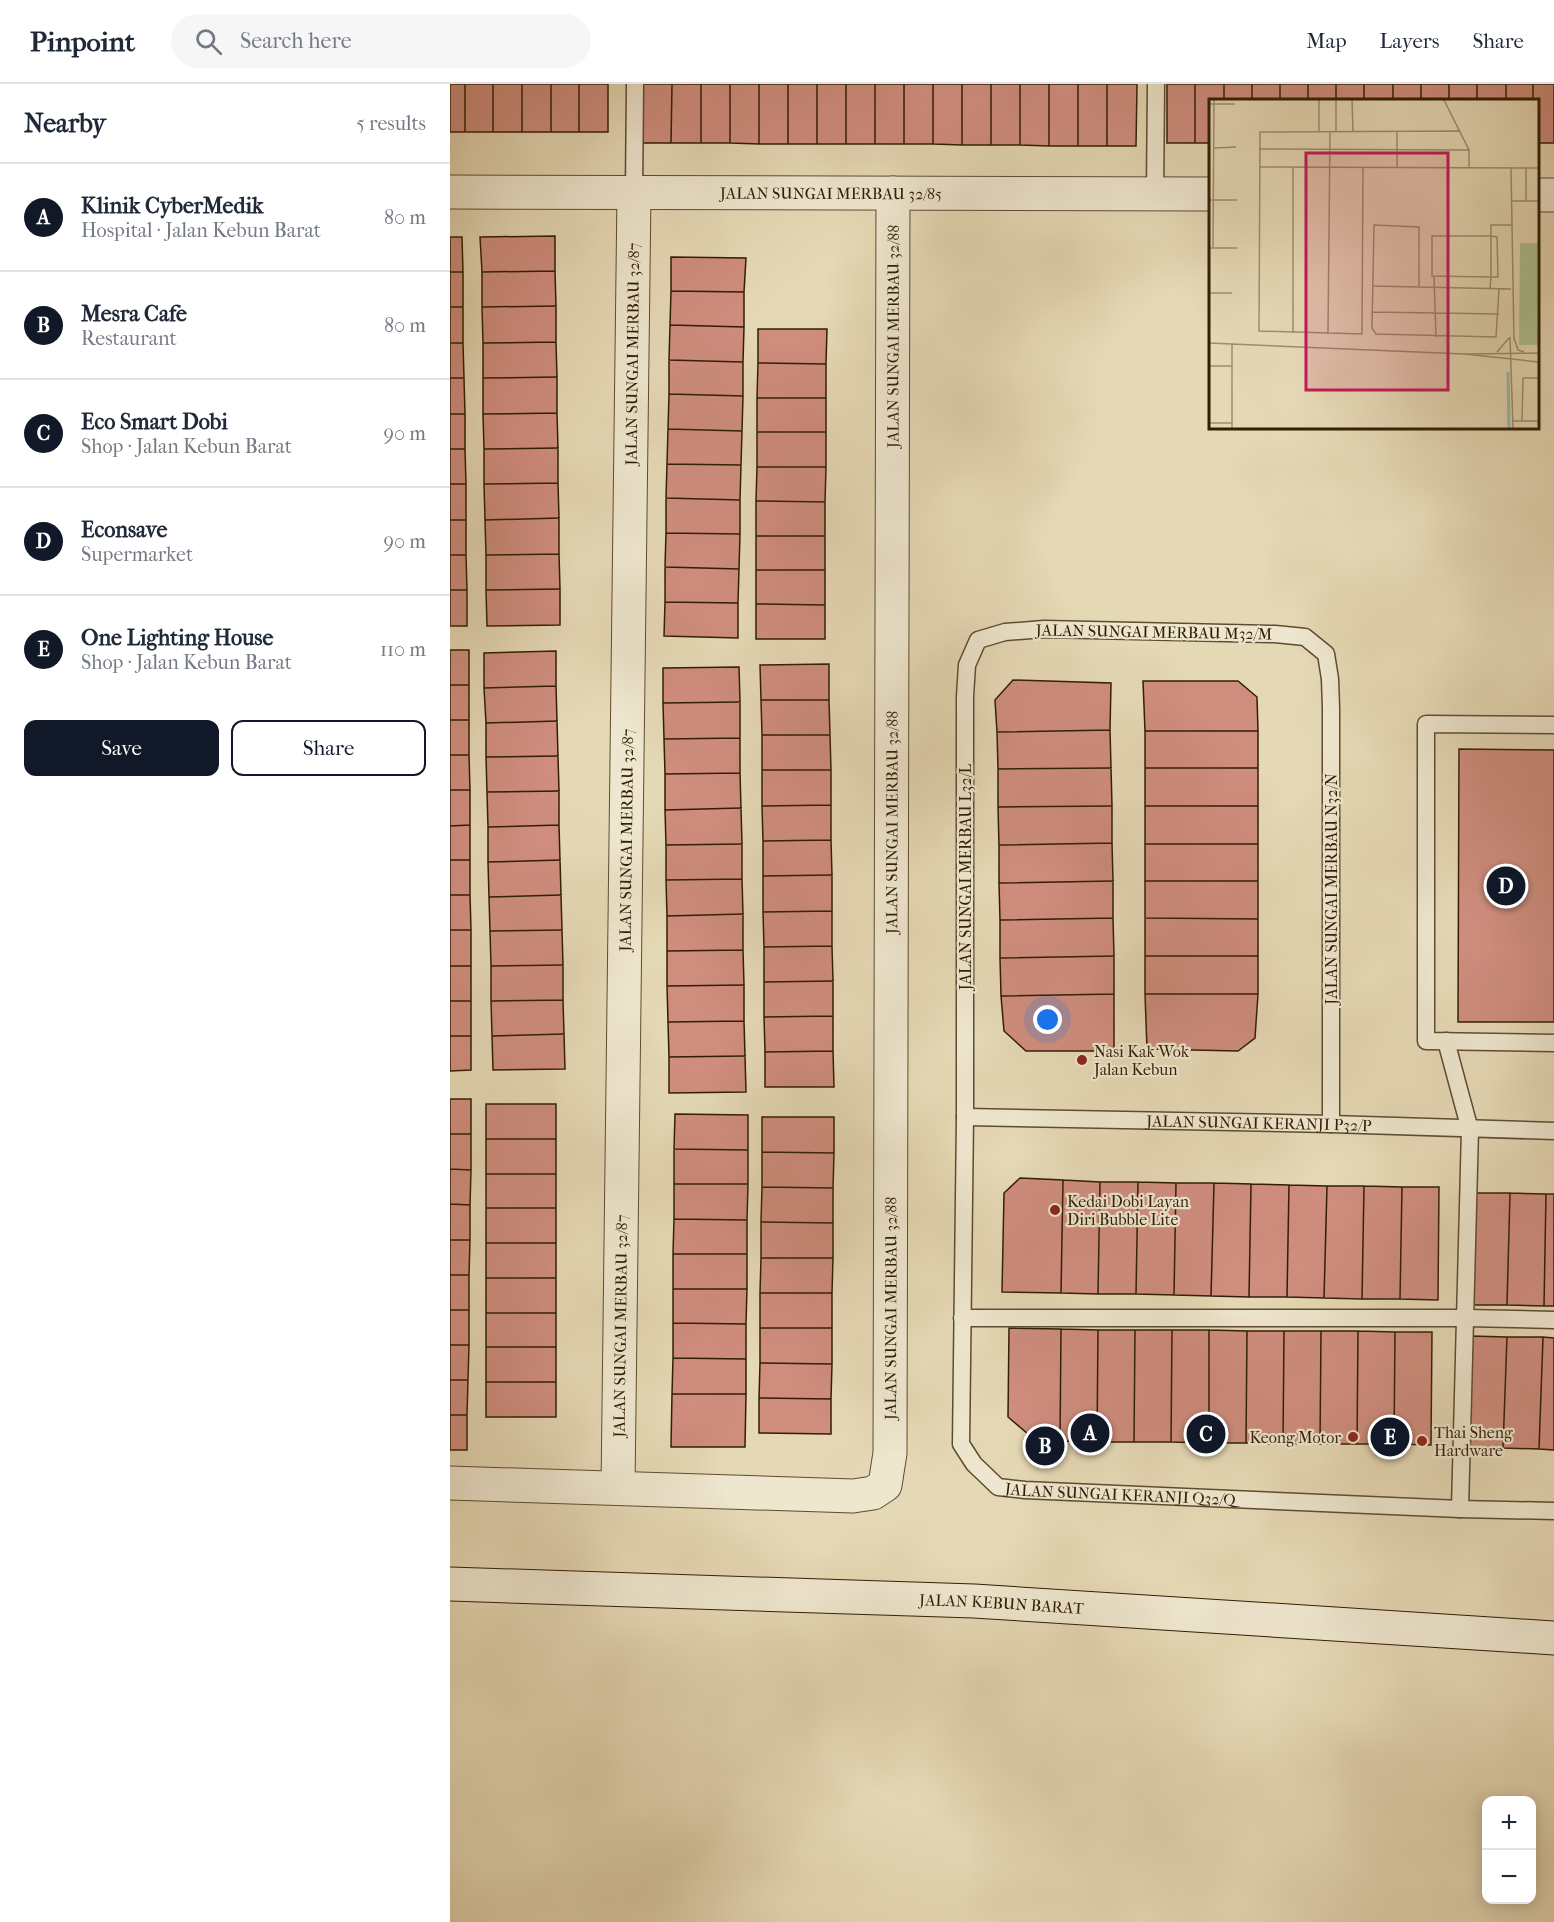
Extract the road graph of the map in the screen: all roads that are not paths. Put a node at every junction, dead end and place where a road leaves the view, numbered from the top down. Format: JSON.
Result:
{"nodes":[{"id":1,"x":635,"y":84,"type":"edge"},
{"id":2,"x":1156,"y":84,"type":"edge"},
{"id":3,"x":450,"y":192,"type":"edge"},
{"id":4,"x":634,"y":192,"type":"junction"},
{"id":5,"x":893,"y":193,"type":"junction"},
{"id":6,"x":1155,"y":194,"type":"junction"},
{"id":7,"x":1209,"y":194,"type":"edge"},
{"id":8,"x":978,"y":640,"type":"joint"},
{"id":9,"x":1326,"y":654,"type":"joint"},
{"id":10,"x":1554,"y":725,"type":"edge"},
{"id":11,"x":1446,"y":1041,"type":"junction"},
{"id":12,"x":1554,"y":1043,"type":"edge"},
{"id":13,"x":964,"y":1118,"type":"junction"},
{"id":14,"x":1330,"y":1124,"type":"junction"},
{"id":15,"x":1470,"y":1130,"type":"junction"},
{"id":16,"x":1554,"y":1131,"type":"edge"},
{"id":17,"x":962,"y":1318,"type":"junction"},
{"id":18,"x":1466,"y":1318,"type":"junction"},
{"id":19,"x":1554,"y":1320,"type":"edge"},
{"id":20,"x":450,"y":1484,"type":"edge"},
{"id":21,"x":618,"y":1488,"type":"junction"},
{"id":22,"x":1461,"y":1509,"type":"junction"},
{"id":23,"x":1554,"y":1511,"type":"edge"},
{"id":24,"x":450,"y":1584,"type":"edge"},
{"id":25,"x":1554,"y":1638,"type":"edge"}],
"edges":[{"from":1,"to":4,"type":"lane"},
{"from":2,"to":6,"type":"lane"},
{"from":3,"to":4,"type":"street","name":"JALAN SUNGAI MERBAU 32/85"},
{"from":4,"to":5,"type":"street","name":"JALAN SUNGAI MERBAU 32/85"},
{"from":4,"to":21,"type":"street","name":"JALAN SUNGAI MERBAU 32/87"},
{"from":5,"to":6,"type":"street","name":"JALAN SUNGAI MERBAU 32/85"},
{"from":5,"to":21,"type":"street","name":"JALAN SUNGAI MERBAU 32/88"},
{"from":6,"to":7,"type":"street","name":"JALAN SUNGAI MERBAU 32/85"},
{"from":8,"to":9,"type":"lane","name":"JALAN SUNGAI MERBAU M32/M"},
{"from":8,"to":13,"type":"lane","name":"JALAN SUNGAI MERBAU L32/L"},
{"from":9,"to":14,"type":"lane","name":"JALAN SUNGAI MERBAU N32/N"},
{"from":10,"to":11,"type":"lane"},
{"from":11,"to":12,"type":"lane"},
{"from":11,"to":15,"type":"lane"},
{"from":13,"to":14,"type":"lane","name":"JALAN SUNGAI KERANJI P32/P"},
{"from":13,"to":17,"type":"lane","name":"JALAN SUNGAI KERANJI Q32/Q"},
{"from":14,"to":15,"type":"lane","name":"JALAN SUNGAI KERANJI P32/P"},
{"from":15,"to":16,"type":"lane","name":"JALAN SUNGAI KERANJI P32/P"},
{"from":15,"to":18,"type":"lane"},
{"from":17,"to":18,"type":"lane"},
{"from":17,"to":22,"type":"lane","name":"JALAN SUNGAI KERANJI Q32/Q"},
{"from":18,"to":19,"type":"lane"},
{"from":18,"to":22,"type":"lane"},
{"from":20,"to":21,"type":"street"},
{"from":22,"to":23,"type":"lane","name":"JALAN SUNGAI KERANJI Q32/Q"},
{"from":24,"to":25,"type":"street","name":"JALAN KEBUN BARAT"}]}
